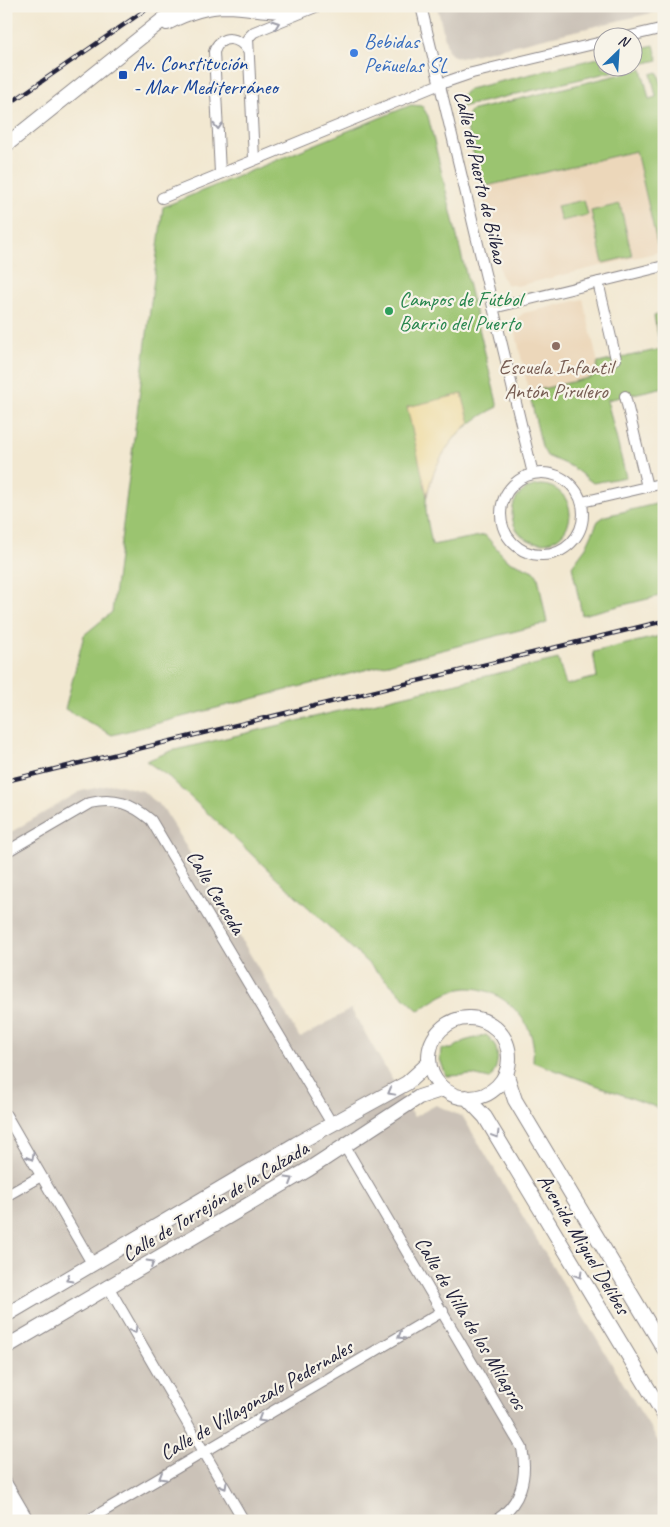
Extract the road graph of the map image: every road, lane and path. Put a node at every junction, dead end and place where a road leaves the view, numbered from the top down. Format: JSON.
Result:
{"nodes":[{"id":1,"x":180,"y":6,"type":"edge"},
{"id":2,"x":309,"y":6,"type":"edge"},
{"id":3,"x":318,"y":6,"type":"edge"},
{"id":4,"x":421,"y":6,"type":"edge"},
{"id":5,"x":664,"y":28,"type":"edge"},
{"id":6,"x":149,"y":32,"type":"junction"},
{"id":7,"x":642,"y":33,"type":"edge"},
{"id":8,"x":592,"y":44,"type":"edge"},
{"id":9,"x":248,"y":51,"type":"junction"},
{"id":10,"x":440,"y":84,"type":"junction"},
{"id":11,"x":6,"y":145,"type":"edge"},
{"id":12,"x":254,"y":159,"type":"junction"},
{"id":13,"x":220,"y":173,"type":"junction"},
{"id":14,"x":162,"y":198,"type":"dead end"},
{"id":15,"x":664,"y":266,"type":"edge"},
{"id":16,"x":598,"y":282,"type":"junction"},
{"id":17,"x":493,"y":308,"type":"junction"},
{"id":18,"x":616,"y":359,"type":"dead end"},
{"id":19,"x":624,"y":396,"type":"dead end"},
{"id":20,"x":533,"y":474,"type":"junction"},
{"id":21,"x":664,"y":483,"type":"edge"},
{"id":22,"x":647,"y":487,"type":"junction"},
{"id":23,"x":582,"y":502,"type":"junction"},
{"id":24,"x":6,"y":852,"type":"edge"},
{"id":25,"x":429,"y":1063,"type":"junction"},
{"id":26,"x":506,"y":1072,"type":"junction"},
{"id":27,"x":444,"y":1089,"type":"junction"},
{"id":28,"x":466,"y":1098,"type":"junction"},
{"id":29,"x":6,"y":1115,"type":"edge"},
{"id":30,"x":332,"y":1124,"type":"junction"},
{"id":31,"x":344,"y":1145,"type":"junction"},
{"id":32,"x":41,"y":1176,"type":"junction"},
{"id":33,"x":6,"y":1196,"type":"edge"},
{"id":34,"x":94,"y":1264,"type":"junction"},
{"id":35,"x":109,"y":1288,"type":"junction"},
{"id":36,"x":443,"y":1311,"type":"junction"},
{"id":37,"x":6,"y":1315,"type":"edge"},
{"id":38,"x":6,"y":1347,"type":"edge"},
{"id":39,"x":664,"y":1349,"type":"edge"},
{"id":40,"x":664,"y":1415,"type":"edge"},
{"id":41,"x":203,"y":1452,"type":"junction"},
{"id":42,"x":6,"y":1482,"type":"edge"},
{"id":43,"x":6,"y":1498,"type":"edge"},
{"id":44,"x":20,"y":1521,"type":"edge"},
{"id":45,"x":29,"y":1521,"type":"edge"},
{"id":46,"x":87,"y":1521,"type":"edge"},
{"id":47,"x":244,"y":1521,"type":"edge"},
{"id":48,"x":495,"y":1521,"type":"edge"}],
"edges":[{"from":1,"to":6,"type":"main road"},
{"from":2,"to":6,"type":"main road"},
{"from":9,"to":3,"type":"street","one_way":true},
{"from":4,"to":10,"type":"street","name":"Calle del Puerto de Bilbao"},
{"from":5,"to":7,"type":"street"},
{"from":6,"to":11,"type":"main road"},
{"from":8,"to":10,"type":"street"},
{"from":9,"to":12,"type":"street"},
{"from":9,"to":13,"type":"street","one_way":true},
{"from":10,"to":12,"type":"street"},
{"from":10,"to":17,"type":"street","name":"Calle del Puerto de Bilbao"},
{"from":12,"to":13,"type":"street"},
{"from":13,"to":14,"type":"street"},
{"from":15,"to":16,"type":"street"},
{"from":16,"to":17,"type":"street"},
{"from":16,"to":18,"type":"street"},
{"from":17,"to":20,"type":"street","name":"Calle del Puerto de Bilbao"},
{"from":19,"to":22,"type":"street"},
{"from":20,"to":23,"type":"street"},
{"from":20,"to":23,"type":"street"},
{"from":21,"to":22,"type":"street"},
{"from":22,"to":23,"type":"street"},
{"from":24,"to":30,"type":"street","name":"Calle Cerceda"},
{"from":25,"to":26,"type":"main road"},
{"from":25,"to":27,"type":"main road"},
{"from":25,"to":30,"type":"main road","name":"Calle de Torrejón de la Calzada","one_way":true},
{"from":26,"to":28,"type":"main road"},
{"from":26,"to":39,"type":"main road","name":"Avenida Miguel Delibes"},
{"from":27,"to":28,"type":"main road"},
{"from":27,"to":31,"type":"main road","name":"Calle de Torrejón de la Calzada"},
{"from":28,"to":40,"type":"main road","name":"Avenida Miguel Delibes","one_way":true},
{"from":29,"to":32,"type":"street","one_way":true},
{"from":30,"to":34,"type":"main road","name":"Calle de Torrejón de la Calzada"},
{"from":35,"to":31,"type":"main road","name":"Calle de Torrejón de la Calzada","one_way":true},
{"from":31,"to":36,"type":"street","name":"Calle de Villa de los Milagros"},
{"from":32,"to":33,"type":"street"},
{"from":32,"to":34,"type":"street"},
{"from":34,"to":37,"type":"main road","name":"Calle de Torrejón de la Calzada","one_way":true},
{"from":35,"to":38,"type":"main road","name":"Calle de Torrejón de la Calzada"},
{"from":35,"to":41,"type":"street","one_way":true},
{"from":36,"to":41,"type":"street","name":"Calle de Villagonzalo Pedernales","one_way":true},
{"from":36,"to":48,"type":"street","name":"Calle de Villa de los Milagros"},
{"from":41,"to":46,"type":"street","name":"Calle de Villagonzalo Pedernales","one_way":true},
{"from":41,"to":47,"type":"street","one_way":true},
{"from":42,"to":45,"type":"street"},
{"from":43,"to":44,"type":"street"}]}
